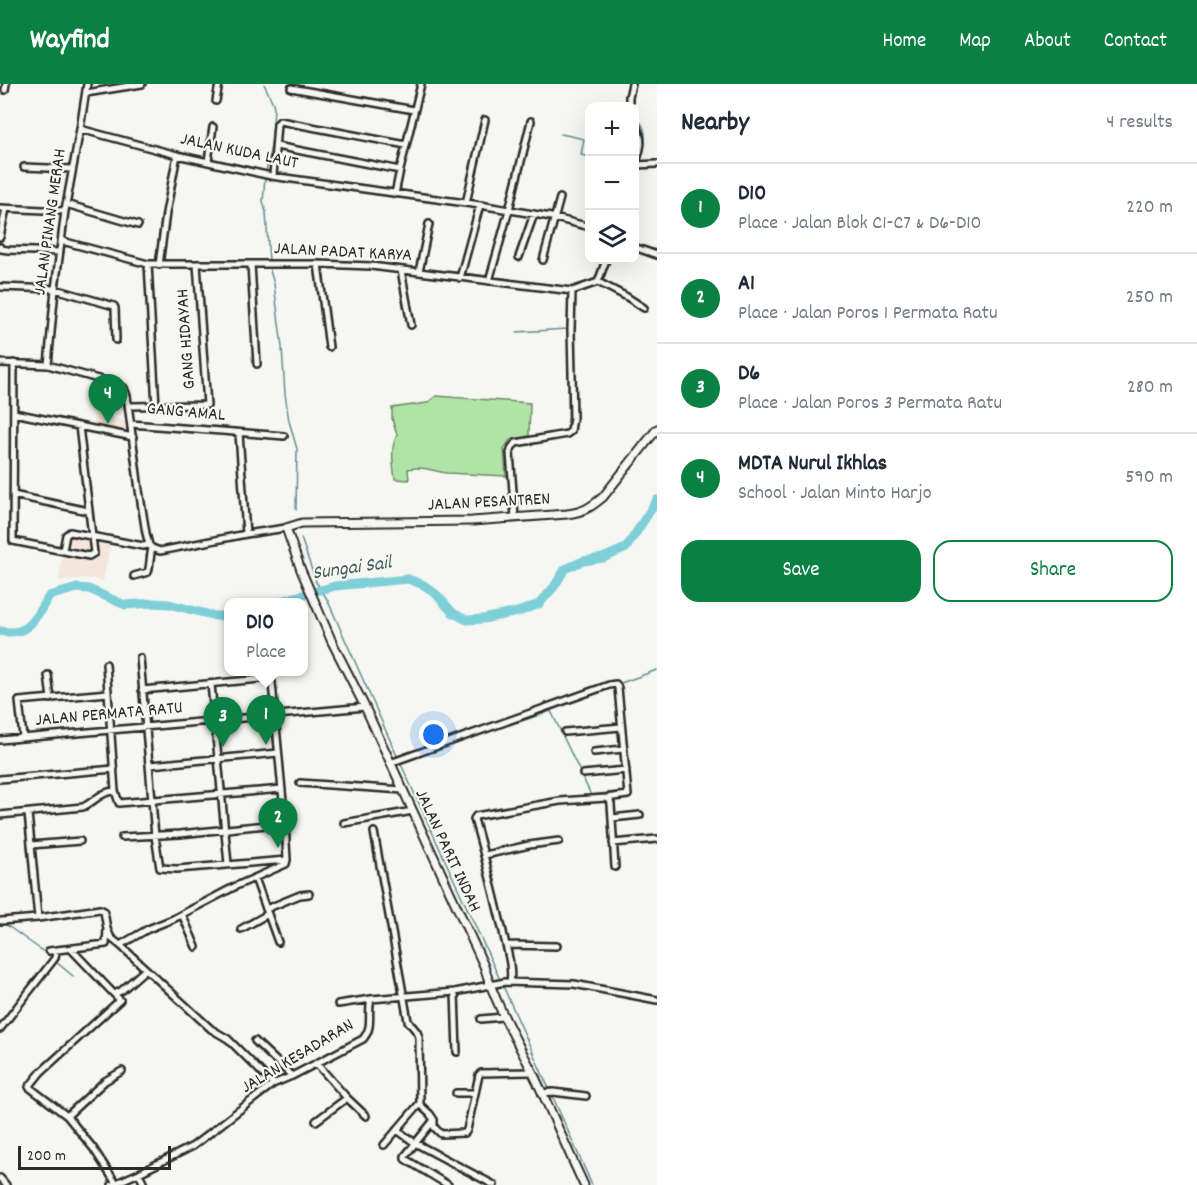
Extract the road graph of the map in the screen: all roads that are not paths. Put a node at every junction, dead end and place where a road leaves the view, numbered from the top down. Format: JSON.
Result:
{"nodes":[{"id":1,"x":87,"y":84,"type":"edge"},
{"id":2,"x":142,"y":84,"type":"edge"},
{"id":3,"x":219,"y":84,"type":"edge"},
{"id":4,"x":421,"y":84,"type":"edge"},
{"id":5,"x":632,"y":84,"type":"edge"},
{"id":6,"x":291,"y":88,"type":"dead end"},
{"id":7,"x":86,"y":93,"type":"junction"},
{"id":8,"x":216,"y":101,"type":"dead end"},
{"id":9,"x":629,"y":102,"type":"edge"},
{"id":10,"x":414,"y":110,"type":"junction"},
{"id":11,"x":485,"y":120,"type":"dead end"},
{"id":12,"x":531,"y":121,"type":"dead end"},
{"id":13,"x":213,"y":127,"type":"dead end"},
{"id":14,"x":80,"y":129,"type":"junction"},
{"id":15,"x":639,"y":133,"type":"edge"},
{"id":16,"x":406,"y":145,"type":"junction"},
{"id":17,"x":276,"y":146,"type":"junction"},
{"id":18,"x":639,"y":151,"type":"edge"},
{"id":19,"x":177,"y":155,"type":"junction"},
{"id":20,"x":208,"y":161,"type":"junction"},
{"id":21,"x":657,"y":165,"type":"edge"},
{"id":22,"x":639,"y":166,"type":"edge"},
{"id":23,"x":24,"y":167,"type":"dead end"},
{"id":24,"x":72,"y":169,"type":"junction"},
{"id":25,"x":400,"y":170,"type":"junction"},
{"id":26,"x":272,"y":176,"type":"junction"},
{"id":27,"x":395,"y":194,"type":"junction"},
{"id":28,"x":560,"y":198,"type":"dead end"},
{"id":29,"x":466,"y":203,"type":"junction"},
{"id":30,"x":66,"y":204,"type":"junction"},
{"id":31,"x":480,"y":205,"type":"junction"},
{"id":32,"x":3,"y":208,"type":"edge"},
{"id":33,"x":509,"y":210,"type":"junction"},
{"id":34,"x":65,"y":211,"type":"junction"},
{"id":35,"x":534,"y":214,"type":"junction"},
{"id":36,"x":556,"y":219,"type":"junction"},
{"id":37,"x":429,"y":224,"type":"dead end"},
{"id":38,"x":138,"y":225,"type":"dead end"},
{"id":39,"x":585,"y":226,"type":"edge"},
{"id":40,"x":0,"y":237,"type":"edge"},
{"id":41,"x":62,"y":241,"type":"junction"},
{"id":42,"x":0,"y":247,"type":"edge"},
{"id":43,"x":639,"y":249,"type":"edge"},
{"id":44,"x":60,"y":252,"type":"junction"},
{"id":45,"x":657,"y":255,"type":"edge"},
{"id":46,"x":519,"y":257,"type":"dead end"},
{"id":47,"x":543,"y":260,"type":"dead end"},
{"id":48,"x":148,"y":264,"type":"junction"},
{"id":49,"x":197,"y":264,"type":"junction"},
{"id":50,"x":251,"y":264,"type":"junction"},
{"id":51,"x":318,"y":264,"type":"junction"},
{"id":52,"x":605,"y":264,"type":"edge"},
{"id":53,"x":159,"y":265,"type":"junction"},
{"id":54,"x":401,"y":270,"type":"junction"},
{"id":55,"x":419,"y":272,"type":"junction"},
{"id":56,"x":460,"y":278,"type":"junction"},
{"id":57,"x":489,"y":281,"type":"junction"},
{"id":58,"x":598,"y":282,"type":"junction"},
{"id":59,"x":0,"y":287,"type":"edge"},
{"id":60,"x":55,"y":289,"type":"junction"},
{"id":61,"x":572,"y":291,"type":"junction"},
{"id":62,"x":644,"y":308,"type":"dead end"},
{"id":63,"x":411,"y":325,"type":"dead end"},
{"id":64,"x":116,"y":340,"type":"dead end"},
{"id":65,"x":329,"y":347,"type":"dead end"},
{"id":66,"x":0,"y":363,"type":"edge"},
{"id":67,"x":14,"y":363,"type":"junction"},
{"id":68,"x":257,"y":364,"type":"dead end"},
{"id":69,"x":48,"y":365,"type":"junction"},
{"id":70,"x":128,"y":406,"type":"junction"},
{"id":71,"x":156,"y":406,"type":"junction"},
{"id":72,"x":14,"y":413,"type":"junction"},
{"id":73,"x":131,"y":424,"type":"junction"},
{"id":74,"x":79,"y":426,"type":"junction"},
{"id":75,"x":657,"y":429,"type":"edge"},
{"id":76,"x":239,"y":433,"type":"junction"},
{"id":77,"x":284,"y":436,"type":"dead end"},
{"id":78,"x":133,"y":437,"type":"junction"},
{"id":79,"x":13,"y":495,"type":"junction"},
{"id":80,"x":88,"y":511,"type":"junction"},
{"id":81,"x":515,"y":517,"type":"junction"},
{"id":82,"x":286,"y":528,"type":"junction"},
{"id":83,"x":246,"y":534,"type":"junction"},
{"id":84,"x":91,"y":537,"type":"junction"},
{"id":85,"x":151,"y":547,"type":"junction"},
{"id":86,"x":63,"y":550,"type":"junction"},
{"id":87,"x":134,"y":576,"type":"dead end"},
{"id":88,"x":140,"y":658,"type":"dead end"},
{"id":89,"x":106,"y":664,"type":"dead end"},
{"id":90,"x":48,"y":675,"type":"dead end"},
{"id":91,"x":264,"y":676,"type":"edge"},
{"id":92,"x":271,"y":676,"type":"edge"},
{"id":93,"x":212,"y":684,"type":"junction"},
{"id":94,"x":142,"y":690,"type":"junction"},
{"id":95,"x":108,"y":693,"type":"junction"},
{"id":96,"x":51,"y":699,"type":"junction"},
{"id":97,"x":364,"y":707,"type":"junction"},
{"id":98,"x":275,"y":716,"type":"junction"},
{"id":99,"x":214,"y":722,"type":"junction"},
{"id":100,"x":146,"y":727,"type":"junction"},
{"id":101,"x":621,"y":727,"type":"junction"},
{"id":102,"x":111,"y":731,"type":"junction"},
{"id":103,"x":565,"y":732,"type":"dead end"},
{"id":104,"x":23,"y":737,"type":"junction"},
{"id":105,"x":0,"y":740,"type":"edge"},
{"id":106,"x":624,"y":749,"type":"junction"},
{"id":107,"x":594,"y":752,"type":"dead end"},
{"id":108,"x":278,"y":753,"type":"junction"},
{"id":109,"x":218,"y":759,"type":"junction"},
{"id":110,"x":393,"y":762,"type":"junction"},
{"id":111,"x":150,"y":765,"type":"junction"},
{"id":112,"x":114,"y":769,"type":"junction"},
{"id":113,"x":626,"y":770,"type":"junction"},
{"id":114,"x":583,"y":774,"type":"dead end"},
{"id":115,"x":0,"y":779,"type":"edge"},
{"id":116,"x":300,"y":783,"type":"dead end"},
{"id":117,"x":282,"y":789,"type":"junction"},
{"id":118,"x":403,"y":790,"type":"junction"},
{"id":119,"x":115,"y":791,"type":"junction"},
{"id":120,"x":221,"y":794,"type":"junction"},
{"id":121,"x":606,"y":798,"type":"junction"},
{"id":122,"x":153,"y":800,"type":"junction"},
{"id":123,"x":413,"y":811,"type":"junction"},
{"id":124,"x":28,"y":813,"type":"junction"},
{"id":125,"x":0,"y":815,"type":"edge"},
{"id":126,"x":640,"y":815,"type":"dead end"},
{"id":127,"x":612,"y":818,"type":"junction"},
{"id":128,"x":285,"y":823,"type":"junction"},
{"id":129,"x":344,"y":823,"type":"dead end"},
{"id":130,"x":225,"y":829,"type":"junction"},
{"id":131,"x":374,"y":832,"type":"dead end"},
{"id":132,"x":155,"y":836,"type":"junction"},
{"id":133,"x":122,"y":837,"type":"dead end"},
{"id":134,"x":657,"y":839,"type":"edge"},
{"id":135,"x":80,"y":841,"type":"dead end"},
{"id":136,"x":560,"y":841,"type":"dead end"},
{"id":137,"x":613,"y":843,"type":"junction"},
{"id":138,"x":31,"y":845,"type":"junction"},
{"id":139,"x":485,"y":855,"type":"junction"},
{"id":140,"x":287,"y":860,"type":"junction"},
{"id":141,"x":228,"y":864,"type":"junction"},
{"id":142,"x":615,"y":867,"type":"dead end"},
{"id":143,"x":255,"y":878,"type":"junction"},
{"id":144,"x":309,"y":894,"type":"dead end"},
{"id":145,"x":267,"y":911,"type":"junction"},
{"id":146,"x":182,"y":914,"type":"junction"},
{"id":147,"x":0,"y":915,"type":"edge"},
{"id":148,"x":38,"y":918,"type":"junction"},
{"id":149,"x":0,"y":921,"type":"edge"},
{"id":150,"x":107,"y":929,"type":"junction"},
{"id":151,"x":241,"y":929,"type":"dead end"},
{"id":152,"x":278,"y":942,"type":"dead end"},
{"id":153,"x":120,"y":945,"type":"junction"},
{"id":154,"x":506,"y":945,"type":"junction"},
{"id":155,"x":556,"y":946,"type":"dead end"},
{"id":156,"x":196,"y":947,"type":"dead end"},
{"id":157,"x":71,"y":949,"type":"junction"},
{"id":158,"x":49,"y":951,"type":"dead end"},
{"id":159,"x":56,"y":951,"type":"junction"},
{"id":160,"x":146,"y":969,"type":"junction"},
{"id":161,"x":508,"y":982,"type":"junction"},
{"id":162,"x":490,"y":986,"type":"junction"},
{"id":163,"x":455,"y":992,"type":"junction"},
{"id":164,"x":114,"y":994,"type":"junction"},
{"id":165,"x":404,"y":997,"type":"junction"},
{"id":166,"x":371,"y":999,"type":"junction"},
{"id":167,"x":657,"y":999,"type":"edge"},
{"id":168,"x":338,"y":1004,"type":"dead end"},
{"id":169,"x":503,"y":1017,"type":"junction"},
{"id":170,"x":481,"y":1019,"type":"dead end"},
{"id":171,"x":0,"y":1029,"type":"edge"},
{"id":172,"x":255,"y":1041,"type":"dead end"},
{"id":173,"x":457,"y":1052,"type":"dead end"},
{"id":174,"x":316,"y":1063,"type":"junction"},
{"id":175,"x":122,"y":1071,"type":"dead end"},
{"id":176,"x":532,"y":1072,"type":"junction"},
{"id":177,"x":292,"y":1076,"type":"junction"},
{"id":178,"x":273,"y":1084,"type":"junction"},
{"id":179,"x":456,"y":1093,"type":"dead end"},
{"id":180,"x":544,"y":1093,"type":"junction"},
{"id":181,"x":475,"y":1094,"type":"junction"},
{"id":182,"x":586,"y":1096,"type":"dead end"},
{"id":183,"x":347,"y":1098,"type":"junction"},
{"id":184,"x":419,"y":1104,"type":"junction"},
{"id":185,"x":67,"y":1116,"type":"junction"},
{"id":186,"x":366,"y":1116,"type":"dead end"},
{"id":187,"x":316,"y":1120,"type":"dead end"},
{"id":188,"x":434,"y":1120,"type":"junction"},
{"id":189,"x":397,"y":1130,"type":"junction"},
{"id":190,"x":415,"y":1143,"type":"junction"},
{"id":191,"x":384,"y":1145,"type":"dead end"},
{"id":192,"x":140,"y":1173,"type":"junction"},
{"id":193,"x":0,"y":1178,"type":"edge"},
{"id":194,"x":115,"y":1184,"type":"edge"},
{"id":195,"x":6,"y":1185,"type":"edge"},
{"id":196,"x":144,"y":1185,"type":"edge"},
{"id":197,"x":448,"y":1185,"type":"edge"},
{"id":198,"x":494,"y":1185,"type":"edge"},
{"id":199,"x":584,"y":1185,"type":"edge"}],
"edges":[{"from":1,"to":7,"type":"street","name":"JALAN PINANG MERAH"},
{"from":2,"to":7,"type":"street"},
{"from":3,"to":8,"type":"street"},
{"from":4,"to":10,"type":"street"},
{"from":5,"to":9,"type":"street"},
{"from":6,"to":10,"type":"street"},
{"from":7,"to":14,"type":"street","name":"JALAN PINANG MERAH"},
{"from":10,"to":16,"type":"street"},
{"from":11,"to":29,"type":"street"},
{"from":12,"to":33,"type":"street"},
{"from":13,"to":20,"type":"street"},
{"from":14,"to":19,"type":"street","name":"JALAN KUDA LAUT"},
{"from":14,"to":24,"type":"street","name":"JALAN PINANG MERAH"},
{"from":15,"to":18,"type":"street"},
{"from":16,"to":17,"type":"street"},
{"from":16,"to":25,"type":"street"},
{"from":17,"to":25,"type":"street"},
{"from":17,"to":26,"type":"street"},
{"from":19,"to":20,"type":"street","name":"JALAN KUDA LAUT"},
{"from":19,"to":53,"type":"street"},
{"from":20,"to":26,"type":"street","name":"JALAN KUDA LAUT"},
{"from":21,"to":22,"type":"street"},
{"from":23,"to":24,"type":"street"},
{"from":24,"to":30,"type":"street","name":"JALAN PINANG MERAH"},
{"from":25,"to":27,"type":"street"},
{"from":26,"to":27,"type":"street","name":"JALAN KUDA LAUT"},
{"from":27,"to":29,"type":"street","name":"JALAN KUDA LAUT"},
{"from":28,"to":36,"type":"street"},
{"from":29,"to":31,"type":"street","name":"JALAN KUDA LAUT"},
{"from":30,"to":34,"type":"street","name":"JALAN PINANG MERAH"},
{"from":30,"to":38,"type":"street"},
{"from":31,"to":33,"type":"street","name":"JALAN KUDA LAUT"},
{"from":31,"to":56,"type":"street"},
{"from":32,"to":34,"type":"street"},
{"from":32,"to":40,"type":"street"},
{"from":33,"to":35,"type":"street","name":"JALAN KUDA LAUT"},
{"from":33,"to":57,"type":"street"},
{"from":34,"to":41,"type":"street","name":"JALAN PINANG MERAH"},
{"from":35,"to":36,"type":"street","name":"JALAN KUDA LAUT"},
{"from":35,"to":46,"type":"street"},
{"from":36,"to":39,"type":"street","name":"JALAN KUDA LAUT"},
{"from":36,"to":47,"type":"street"},
{"from":37,"to":55,"type":"street"},
{"from":41,"to":44,"type":"street","name":"JALAN PINANG MERAH"},
{"from":41,"to":48,"type":"street","name":"JALAN PADAT KARYA"},
{"from":42,"to":44,"type":"street"},
{"from":43,"to":45,"type":"street"},
{"from":44,"to":60,"type":"street","name":"JALAN PINANG MERAH"},
{"from":48,"to":53,"type":"street","name":"JALAN PADAT KARYA"},
{"from":48,"to":71,"type":"street"},
{"from":49,"to":50,"type":"street","name":"JALAN PADAT KARYA"},
{"from":49,"to":53,"type":"street","name":"JALAN PADAT KARYA"},
{"from":49,"to":71,"type":"street","name":"GANG HIDAYAH"},
{"from":50,"to":51,"type":"street","name":"JALAN PADAT KARYA"},
{"from":50,"to":68,"type":"street"},
{"from":51,"to":54,"type":"street","name":"JALAN PADAT KARYA"},
{"from":51,"to":65,"type":"street"},
{"from":52,"to":58,"type":"street"},
{"from":54,"to":55,"type":"street","name":"JALAN PADAT KARYA"},
{"from":54,"to":63,"type":"street"},
{"from":55,"to":56,"type":"street","name":"JALAN PADAT KARYA"},
{"from":56,"to":57,"type":"street","name":"JALAN PADAT KARYA"},
{"from":57,"to":61,"type":"street","name":"JALAN PADAT KARYA"},
{"from":58,"to":61,"type":"street","name":"JALAN PADAT KARYA"},
{"from":58,"to":62,"type":"street"},
{"from":59,"to":60,"type":"street"},
{"from":60,"to":64,"type":"street"},
{"from":60,"to":69,"type":"street","name":"JALAN PINANG MERAH"},
{"from":61,"to":81,"type":"street"},
{"from":66,"to":67,"type":"street"},
{"from":67,"to":69,"type":"street"},
{"from":67,"to":72,"type":"street"},
{"from":69,"to":70,"type":"street"},
{"from":70,"to":71,"type":"street","name":"GANG HIDAYAH"},
{"from":70,"to":73,"type":"street"},
{"from":72,"to":74,"type":"street"},
{"from":72,"to":79,"type":"street"},
{"from":73,"to":76,"type":"street","name":"GANG AMAL"},
{"from":73,"to":78,"type":"street"},
{"from":74,"to":78,"type":"street"},
{"from":74,"to":80,"type":"street"},
{"from":75,"to":81,"type":"main road","name":"JALAN PESANTREN"},
{"from":76,"to":77,"type":"street","name":"GANG AMAL"},
{"from":76,"to":83,"type":"street","name":"GANG AMAL"},
{"from":78,"to":85,"type":"street"},
{"from":79,"to":80,"type":"street"},
{"from":79,"to":86,"type":"street"},
{"from":80,"to":84,"type":"street"},
{"from":81,"to":82,"type":"main road","name":"JALAN PESANTREN"},
{"from":82,"to":83,"type":"street"},
{"from":82,"to":97,"type":"main road","name":"JALAN PARIT INDAH"},
{"from":83,"to":85,"type":"street"},
{"from":84,"to":85,"type":"street"},
{"from":84,"to":86,"type":"street"},
{"from":84,"to":86,"type":"street"},
{"from":85,"to":87,"type":"street"},
{"from":88,"to":94,"type":"street"},
{"from":89,"to":95,"type":"street"},
{"from":90,"to":96,"type":"street"},
{"from":91,"to":93,"type":"street"},
{"from":92,"to":98,"type":"street"},
{"from":93,"to":94,"type":"street"},
{"from":93,"to":99,"type":"street"},
{"from":94,"to":100,"type":"street"},
{"from":95,"to":96,"type":"street"},
{"from":95,"to":102,"type":"street"},
{"from":96,"to":104,"type":"street"},
{"from":97,"to":98,"type":"street","name":"JALAN PERMATA RATU"},
{"from":97,"to":110,"type":"main road","name":"JALAN PARIT INDAH"},
{"from":98,"to":99,"type":"street","name":"JALAN PERMATA RATU"},
{"from":98,"to":108,"type":"street"},
{"from":99,"to":100,"type":"street","name":"JALAN PERMATA RATU"},
{"from":99,"to":109,"type":"street"},
{"from":100,"to":102,"type":"street","name":"JALAN PERMATA RATU"},
{"from":100,"to":111,"type":"street"},
{"from":101,"to":103,"type":"street"},
{"from":101,"to":106,"type":"street"},
{"from":101,"to":110,"type":"street"},
{"from":102,"to":104,"type":"street","name":"JALAN PERMATA RATU"},
{"from":102,"to":112,"type":"street"},
{"from":104,"to":105,"type":"street","name":"JALAN PERMATA RATU"},
{"from":106,"to":107,"type":"street"},
{"from":106,"to":113,"type":"street"},
{"from":108,"to":109,"type":"street"},
{"from":108,"to":117,"type":"street"},
{"from":109,"to":111,"type":"street"},
{"from":109,"to":120,"type":"street"},
{"from":110,"to":118,"type":"main road","name":"JALAN PARIT INDAH"},
{"from":111,"to":122,"type":"street"},
{"from":112,"to":115,"type":"street"},
{"from":112,"to":119,"type":"street"},
{"from":113,"to":114,"type":"street"},
{"from":113,"to":121,"type":"street"},
{"from":116,"to":118,"type":"street"},
{"from":117,"to":120,"type":"street"},
{"from":117,"to":128,"type":"street"},
{"from":118,"to":123,"type":"main road","name":"JALAN PARIT INDAH"},
{"from":119,"to":122,"type":"street"},
{"from":119,"to":124,"type":"street"},
{"from":120,"to":122,"type":"street"},
{"from":120,"to":130,"type":"street"},
{"from":121,"to":127,"type":"street"},
{"from":121,"to":139,"type":"street"},
{"from":122,"to":132,"type":"street"},
{"from":123,"to":129,"type":"street"},
{"from":123,"to":162,"type":"main road","name":"JALAN PARIT INDAH"},
{"from":124,"to":125,"type":"street"},
{"from":124,"to":138,"type":"street"},
{"from":126,"to":127,"type":"street"},
{"from":127,"to":137,"type":"street"},
{"from":128,"to":130,"type":"street"},
{"from":128,"to":140,"type":"street"},
{"from":130,"to":132,"type":"street"},
{"from":130,"to":141,"type":"street"},
{"from":131,"to":165,"type":"street"},
{"from":132,"to":133,"type":"street"},
{"from":132,"to":141,"type":"street"},
{"from":134,"to":137,"type":"street"},
{"from":135,"to":138,"type":"street"},
{"from":136,"to":139,"type":"street"},
{"from":137,"to":142,"type":"street"},
{"from":138,"to":148,"type":"street"},
{"from":139,"to":154,"type":"street"},
{"from":140,"to":141,"type":"street"},
{"from":140,"to":143,"type":"street"},
{"from":143,"to":145,"type":"street"},
{"from":143,"to":146,"type":"street"},
{"from":144,"to":145,"type":"street"},
{"from":145,"to":151,"type":"street"},
{"from":145,"to":152,"type":"street"},
{"from":146,"to":153,"type":"street"},
{"from":146,"to":156,"type":"street"},
{"from":147,"to":149,"type":"street"},
{"from":148,"to":149,"type":"street"},
{"from":148,"to":150,"type":"street"},
{"from":150,"to":153,"type":"street"},
{"from":150,"to":157,"type":"street"},
{"from":153,"to":160,"type":"street"},
{"from":154,"to":155,"type":"street"},
{"from":154,"to":161,"type":"street"},
{"from":157,"to":159,"type":"street"},
{"from":157,"to":164,"type":"street"},
{"from":158,"to":159,"type":"street"},
{"from":159,"to":171,"type":"street"},
{"from":160,"to":164,"type":"street"},
{"from":160,"to":178,"type":"street"},
{"from":161,"to":162,"type":"street"},
{"from":161,"to":167,"type":"street"},
{"from":162,"to":163,"type":"street"},
{"from":162,"to":169,"type":"main road","name":"JALAN PARIT INDAH"},
{"from":163,"to":165,"type":"street"},
{"from":163,"to":173,"type":"street"},
{"from":164,"to":185,"type":"street"},
{"from":165,"to":166,"type":"street"},
{"from":165,"to":184,"type":"street"},
{"from":166,"to":168,"type":"street"},
{"from":166,"to":174,"type":"street","name":"JALAN KESADARAN"},
{"from":169,"to":170,"type":"street"},
{"from":169,"to":176,"type":"main road","name":"JALAN PARIT INDAH"},
{"from":172,"to":177,"type":"street"},
{"from":174,"to":177,"type":"street","name":"JALAN KESADARAN"},
{"from":174,"to":183,"type":"street"},
{"from":175,"to":185,"type":"street"},
{"from":176,"to":180,"type":"main road","name":"JALAN PARIT INDAH"},
{"from":176,"to":181,"type":"street"},
{"from":177,"to":178,"type":"street","name":"JALAN KESADARAN"},
{"from":178,"to":192,"type":"street","name":"JALAN KESADARAN"},
{"from":179,"to":181,"type":"street"},
{"from":180,"to":182,"type":"street"},
{"from":180,"to":199,"type":"main road","name":"JALAN PARIT INDAH"},
{"from":181,"to":188,"type":"street"},
{"from":183,"to":186,"type":"street"},
{"from":183,"to":187,"type":"street"},
{"from":184,"to":188,"type":"street"},
{"from":184,"to":189,"type":"street"},
{"from":185,"to":194,"type":"street"},
{"from":188,"to":190,"type":"street"},
{"from":189,"to":190,"type":"street"},
{"from":189,"to":191,"type":"street"},
{"from":190,"to":197,"type":"street"},
{"from":190,"to":198,"type":"street"},
{"from":192,"to":194,"type":"street","name":"JALAN KESADARAN"},
{"from":192,"to":196,"type":"street"},
{"from":193,"to":195,"type":"street"}]}
